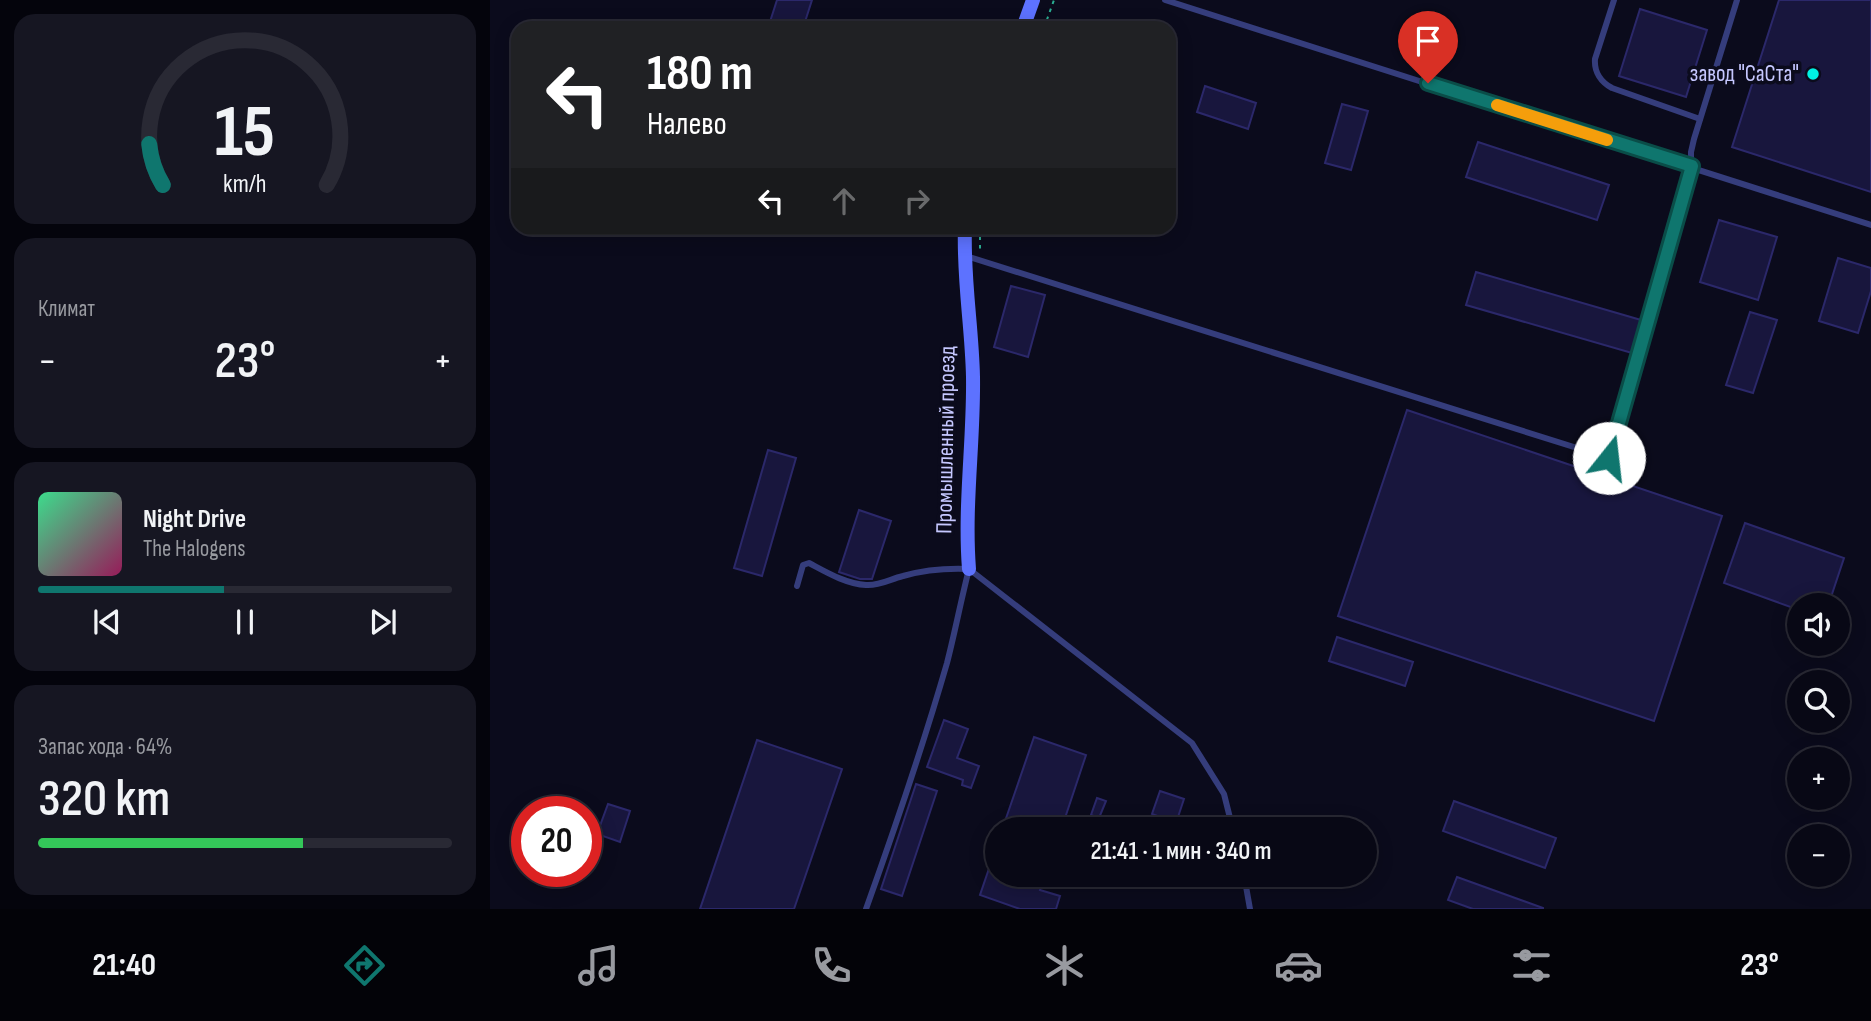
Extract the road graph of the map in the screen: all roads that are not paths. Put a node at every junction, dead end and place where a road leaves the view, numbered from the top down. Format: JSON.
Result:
{"nodes":[{"id":1,"x":1033,"y":0,"type":"edge"},
{"id":2,"x":1165,"y":0,"type":"edge"},
{"id":3,"x":1614,"y":0,"type":"edge"},
{"id":4,"x":1738,"y":0,"type":"edge"},
{"id":5,"x":1026,"y":21,"type":"edge"},
{"id":6,"x":1700,"y":119,"type":"junction"},
{"id":7,"x":1692,"y":166,"type":"junction"},
{"id":8,"x":1871,"y":225,"type":"edge"},
{"id":9,"x":965,"y":235,"type":"edge"},
{"id":10,"x":964,"y":256,"type":"junction"},
{"id":11,"x":968,"y":569,"type":"junction"},
{"id":12,"x":797,"y":586,"type":"dead end"},
{"id":13,"x":1230,"y":817,"type":"edge"},
{"id":14,"x":1246,"y":887,"type":"edge"},
{"id":15,"x":866,"y":909,"type":"edge"},
{"id":16,"x":1250,"y":909,"type":"edge"}],
"edges":[{"from":1,"to":5,"type":"street"},
{"from":2,"to":7,"type":"lane"},
{"from":3,"to":6,"type":"lane"},
{"from":4,"to":6,"type":"lane"},
{"from":6,"to":7,"type":"lane"},
{"from":7,"to":8,"type":"lane"},
{"from":7,"to":10,"type":"lane"},
{"from":9,"to":10,"type":"street","name":"Промышленный проезд"},
{"from":10,"to":11,"type":"street","name":"Промышленный проезд"},
{"from":11,"to":12,"type":"lane"},
{"from":11,"to":13,"type":"lane"},
{"from":11,"to":15,"type":"lane"},
{"from":14,"to":16,"type":"lane"}]}
